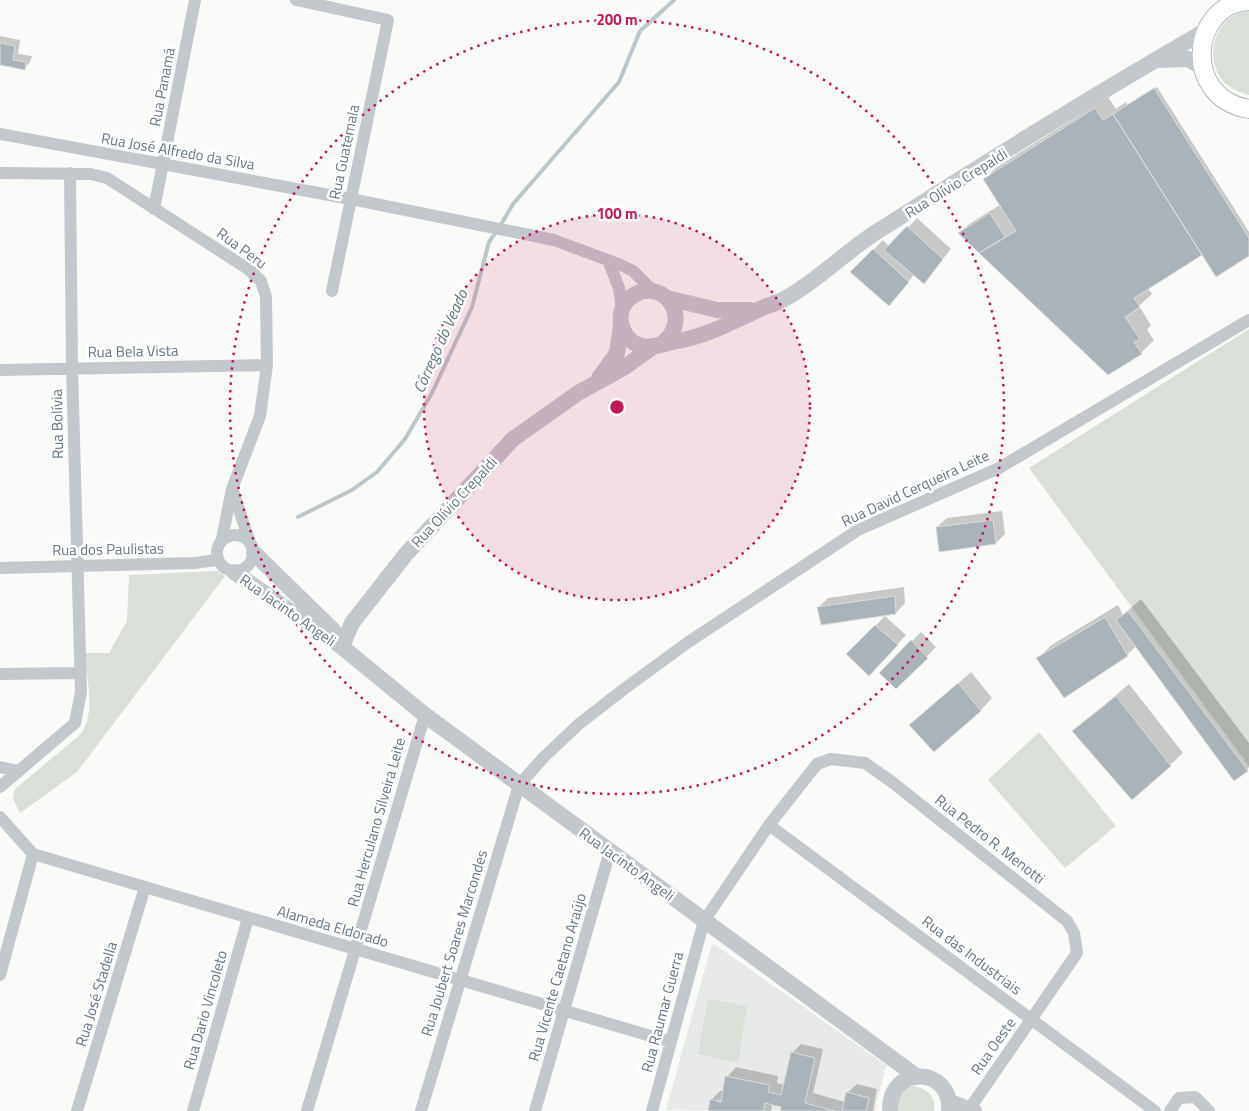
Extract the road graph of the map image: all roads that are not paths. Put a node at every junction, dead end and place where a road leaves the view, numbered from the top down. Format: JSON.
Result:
{"nodes":[{"id":1,"x":195,"y":0,"type":"edge"},
{"id":2,"x":296,"y":0,"type":"edge"},
{"id":3,"x":1218,"y":0,"type":"edge"},
{"id":4,"x":1249,"y":1,"type":"edge"},
{"id":5,"x":1208,"y":27,"type":"junction"},
{"id":6,"x":1155,"y":60,"type":"junction"},
{"id":7,"x":1202,"y":67,"type":"junction"},
{"id":8,"x":1249,"y":109,"type":"edge"},
{"id":9,"x":0,"y":134,"type":"edge"},
{"id":10,"x":163,"y":165,"type":"junction"},
{"id":11,"x":0,"y":173,"type":"edge"},
{"id":12,"x":70,"y":173,"type":"junction"},
{"id":13,"x":351,"y":199,"type":"junction"},
{"id":14,"x":154,"y":209,"type":"junction"},
{"id":15,"x":608,"y":260,"type":"junction"},
{"id":16,"x":332,"y":291,"type":"dead end"},
{"id":17,"x":660,"y":295,"type":"junction"},
{"id":18,"x":760,"y":309,"type":"junction"},
{"id":19,"x":622,"y":317,"type":"junction"},
{"id":20,"x":1249,"y":320,"type":"edge"},
{"id":21,"x":658,"y":345,"type":"junction"},
{"id":22,"x":267,"y":365,"type":"junction"},
{"id":23,"x":72,"y":368,"type":"junction"},
{"id":24,"x":0,"y":370,"type":"edge"},
{"id":25,"x":595,"y":384,"type":"junction"},
{"id":26,"x":232,"y":489,"type":"junction"},
{"id":27,"x":222,"y":539,"type":"junction"},
{"id":28,"x":251,"y":547,"type":"junction"},
{"id":29,"x":217,"y":560,"type":"junction"},
{"id":30,"x":76,"y":566,"type":"junction"},
{"id":31,"x":0,"y":568,"type":"edge"},
{"id":32,"x":234,"y":572,"type":"junction"},
{"id":33,"x":342,"y":647,"type":"junction"},
{"id":34,"x":80,"y":673,"type":"junction"},
{"id":35,"x":0,"y":674,"type":"edge"},
{"id":36,"x":425,"y":715,"type":"junction"},
{"id":37,"x":865,"y":763,"type":"joint"},
{"id":38,"x":0,"y":767,"type":"edge"},
{"id":39,"x":19,"y":771,"type":"junction"},
{"id":40,"x":519,"y":785,"type":"junction"},
{"id":41,"x":0,"y":787,"type":"edge"},
{"id":42,"x":0,"y":817,"type":"edge"},
{"id":43,"x":769,"y":825,"type":"junction"},
{"id":44,"x":610,"y":851,"type":"junction"},
{"id":45,"x":33,"y":854,"type":"junction"},
{"id":46,"x":145,"y":887,"type":"junction"},
{"id":47,"x":248,"y":918,"type":"junction"},
{"id":48,"x":704,"y":921,"type":"junction"},
{"id":49,"x":355,"y":949,"type":"junction"},
{"id":50,"x":1077,"y":953,"type":"joint"},
{"id":51,"x":0,"y":975,"type":"edge"},
{"id":52,"x":460,"y":980,"type":"junction"},
{"id":53,"x":564,"y":1011,"type":"junction"},
{"id":54,"x":1031,"y":1019,"type":"junction"},
{"id":55,"x":671,"y":1042,"type":"junction"},
{"id":56,"x":916,"y":1076,"type":"junction"},
{"id":57,"x":949,"y":1107,"type":"edge"},
{"id":58,"x":972,"y":1109,"type":"edge"},
{"id":59,"x":77,"y":1111,"type":"edge"},
{"id":60,"x":193,"y":1111,"type":"edge"},
{"id":61,"x":307,"y":1111,"type":"edge"},
{"id":62,"x":422,"y":1111,"type":"edge"},
{"id":63,"x":535,"y":1111,"type":"edge"},
{"id":64,"x":652,"y":1111,"type":"edge"},
{"id":65,"x":890,"y":1111,"type":"edge"},
{"id":66,"x":1155,"y":1111,"type":"edge"},
{"id":67,"x":1170,"y":1111,"type":"edge"},
{"id":68,"x":1209,"y":1111,"type":"edge"}],
"edges":[{"from":1,"to":10,"type":"street","name":"Rua Panamá"},
{"from":2,"to":13,"type":"street","name":"Rua Guatemala"},
{"from":3,"to":5,"type":"main road"},
{"from":4,"to":5,"type":"main road"},
{"from":5,"to":6,"type":"street","name":"Rua Olívio Crepaldi"},
{"from":5,"to":7,"type":"main road"},
{"from":6,"to":7,"type":"street"},
{"from":6,"to":18,"type":"street","name":"Rua Olívio Crepaldi"},
{"from":7,"to":8,"type":"main road"},
{"from":9,"to":10,"type":"street","name":"Rua José Alfredo da Silva"},
{"from":10,"to":13,"type":"street","name":"Rua José Alfredo da Silva"},
{"from":10,"to":14,"type":"street","name":"Rua Panamá"},
{"from":11,"to":12,"type":"street","name":"Rua Peru"},
{"from":12,"to":14,"type":"street","name":"Rua Peru"},
{"from":12,"to":23,"type":"street","name":"Rua Bolívia"},
{"from":13,"to":15,"type":"street","name":"Rua José Alfredo da Silva"},
{"from":13,"to":16,"type":"street","name":"Rua Guatemala"},
{"from":14,"to":22,"type":"street","name":"Rua Peru"},
{"from":15,"to":17,"type":"street","name":"Rua José Alfredo da Silva"},
{"from":15,"to":19,"type":"street"},
{"from":17,"to":18,"type":"street","name":"Rua Olívio Crepaldi"},
{"from":17,"to":19,"type":"street"},
{"from":17,"to":21,"type":"street"},
{"from":18,"to":21,"type":"street","name":"Rua Olívio Crepaldi"},
{"from":19,"to":21,"type":"street"},
{"from":19,"to":25,"type":"street","name":"Rua Olívio Crepaldi"},
{"from":20,"to":40,"type":"street","name":"Rua David Cerqueira Leite"},
{"from":21,"to":25,"type":"street","name":"Rua Olívio Crepaldi"},
{"from":22,"to":23,"type":"street","name":"Rua Bela Vista"},
{"from":22,"to":26,"type":"street","name":"Rua Peru"},
{"from":23,"to":24,"type":"street","name":"Rua Bela Vista"},
{"from":23,"to":30,"type":"street","name":"Rua Bolívia"},
{"from":25,"to":33,"type":"street","name":"Rua Olívio Crepaldi"},
{"from":26,"to":27,"type":"street","name":"Rua Peru"},
{"from":26,"to":28,"type":"street"},
{"from":27,"to":28,"type":"street"},
{"from":27,"to":29,"type":"street"},
{"from":28,"to":32,"type":"street"},
{"from":28,"to":33,"type":"street","name":"Rua Jacinto Angeli"},
{"from":29,"to":30,"type":"street","name":"Rua dos Paulistas"},
{"from":29,"to":32,"type":"street"},
{"from":30,"to":31,"type":"street","name":"Rua dos Paulistas"},
{"from":30,"to":34,"type":"street","name":"Rua Bolívia"},
{"from":32,"to":33,"type":"street","name":"Rua Jacinto Angeli"},
{"from":33,"to":36,"type":"street","name":"Rua Jacinto Angeli"},
{"from":34,"to":35,"type":"street"},
{"from":34,"to":39,"type":"street","name":"Rua Bolívia"},
{"from":36,"to":40,"type":"street","name":"Rua Jacinto Angeli"},
{"from":36,"to":49,"type":"street","name":"Rua Herculano Silveira Leite"},
{"from":37,"to":43,"type":"street","name":"Rua Raumar Guerra"},
{"from":37,"to":50,"type":"street","name":"Rua Pedro R. Menotti"},
{"from":38,"to":39,"type":"street"},
{"from":39,"to":41,"type":"street","name":"Rua Bolívia"},
{"from":40,"to":44,"type":"street","name":"Rua Jacinto Angeli"},
{"from":40,"to":52,"type":"street","name":"Rua Joubert Soares Marcondes"},
{"from":42,"to":45,"type":"street"},
{"from":43,"to":48,"type":"street","name":"Rua Raumar Guerra"},
{"from":43,"to":54,"type":"street","name":"Rua das Industriais"},
{"from":44,"to":48,"type":"street","name":"Rua Jacinto Angeli"},
{"from":44,"to":53,"type":"street","name":"Rua Vicente Caetano Araújo"},
{"from":45,"to":46,"type":"street","name":"Alameda Eldorado"},
{"from":45,"to":51,"type":"street"},
{"from":46,"to":47,"type":"street","name":"Alameda Eldorado"},
{"from":46,"to":59,"type":"street","name":"Rua José Stadella"},
{"from":47,"to":49,"type":"street","name":"Alameda Eldorado"},
{"from":47,"to":60,"type":"street","name":"Rua Dario Vincoleto"},
{"from":48,"to":55,"type":"street","name":"Rua Raumar Guerra"},
{"from":48,"to":56,"type":"street","name":"Rua Jacinto Angeli"},
{"from":49,"to":52,"type":"street","name":"Alameda Eldorado"},
{"from":49,"to":61,"type":"street","name":"Rua Herculano Silveira Leite"},
{"from":50,"to":54,"type":"street","name":"Rua Oeste"},
{"from":52,"to":53,"type":"street","name":"Alameda Eldorado"},
{"from":52,"to":62,"type":"street","name":"Rua Joubert Soares Marcondes"},
{"from":53,"to":55,"type":"street","name":"Alameda Eldorado"},
{"from":53,"to":63,"type":"street","name":"Rua Vicente Caetano Araújo"},
{"from":54,"to":58,"type":"street","name":"Rua Oeste"},
{"from":54,"to":66,"type":"street","name":"Rua das Industriais"},
{"from":55,"to":64,"type":"street","name":"Rua Raumar Guerra"},
{"from":56,"to":57,"type":"street","name":"Rua Jacinto Angeli"},
{"from":56,"to":65,"type":"street"},
{"from":57,"to":58,"type":"street"},
{"from":67,"to":68,"type":"street"}]}
